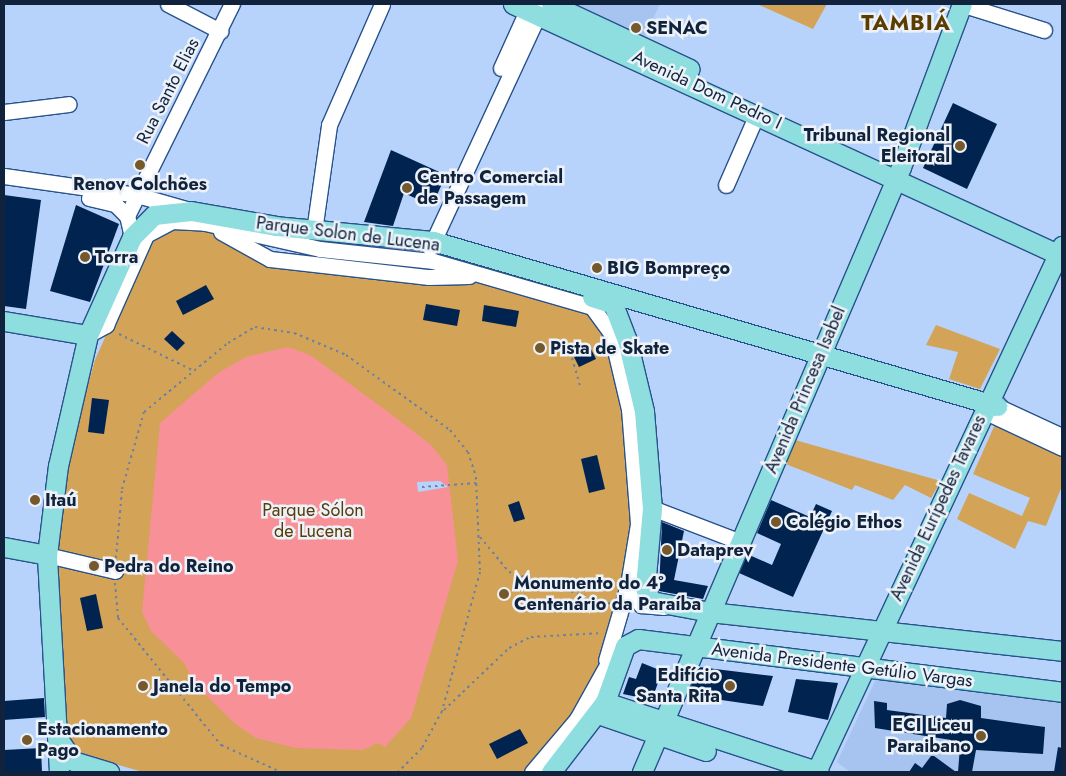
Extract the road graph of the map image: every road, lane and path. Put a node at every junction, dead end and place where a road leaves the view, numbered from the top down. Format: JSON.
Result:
{"nodes":[{"id":1,"x":168,"y":4,"type":"edge"},
{"id":2,"x":232,"y":4,"type":"edge"},
{"id":3,"x":382,"y":4,"type":"edge"},
{"id":4,"x":962,"y":4,"type":"edge"},
{"id":5,"x":534,"y":6,"type":"edge"},
{"id":6,"x":1044,"y":30,"type":"dead end"},
{"id":7,"x":220,"y":31,"type":"junction"},
{"id":8,"x":69,"y":104,"type":"dead end"},
{"id":9,"x":4,"y":112,"type":"edge"},
{"id":10,"x":758,"y":114,"type":"junction"},
{"id":11,"x":899,"y":172,"type":"junction"},
{"id":12,"x":4,"y":176,"type":"edge"},
{"id":13,"x":4,"y":186,"type":"edge"},
{"id":14,"x":726,"y":186,"type":"dead end"},
{"id":15,"x":137,"y":195,"type":"junction"},
{"id":16,"x":191,"y":211,"type":"junction"},
{"id":17,"x":126,"y":216,"type":"junction"},
{"id":18,"x":205,"y":223,"type":"junction"},
{"id":19,"x":314,"y":231,"type":"junction"},
{"id":20,"x":132,"y":237,"type":"junction"},
{"id":21,"x":424,"y":243,"type":"junction"},
{"id":22,"x":1061,"y":254,"type":"edge"},
{"id":23,"x":488,"y":275,"type":"junction"},
{"id":24,"x":614,"y":299,"type":"junction"},
{"id":25,"x":4,"y":321,"type":"edge"},
{"id":26,"x":119,"y":334,"type":"dead end"},
{"id":27,"x":88,"y":335,"type":"junction"},
{"id":28,"x":818,"y":357,"type":"junction"},
{"id":29,"x":572,"y":358,"type":"dead end"},
{"id":30,"x":194,"y":371,"type":"junction"},
{"id":31,"x":581,"y":389,"type":"dead end"},
{"id":32,"x":990,"y":409,"type":"junction"},
{"id":33,"x":1062,"y":436,"type":"edge"},
{"id":34,"x":1062,"y":448,"type":"edge"},
{"id":35,"x":477,"y":483,"type":"junction"},
{"id":36,"x":422,"y":487,"type":"dead end"},
{"id":37,"x":652,"y":508,"type":"junction"},
{"id":38,"x":480,"y":536,"type":"junction"},
{"id":39,"x":741,"y":542,"type":"junction"},
{"id":40,"x":4,"y":547,"type":"edge"},
{"id":41,"x":46,"y":555,"type":"junction"},
{"id":42,"x":116,"y":571,"type":"junction"},
{"id":43,"x":628,"y":585,"type":"junction"},
{"id":44,"x":621,"y":607,"type":"junction"},
{"id":45,"x":672,"y":607,"type":"junction"},
{"id":46,"x":710,"y":612,"type":"junction"},
{"id":47,"x":888,"y":630,"type":"junction"},
{"id":48,"x":619,"y":639,"type":"junction"},
{"id":49,"x":696,"y":646,"type":"junction"},
{"id":50,"x":1062,"y":651,"type":"edge"},
{"id":51,"x":869,"y":669,"type":"junction"},
{"id":52,"x":1062,"y":692,"type":"edge"},
{"id":53,"x":599,"y":702,"type":"junction"},
{"id":54,"x":442,"y":711,"type":"junction"},
{"id":55,"x":56,"y":731,"type":"junction"},
{"id":56,"x":660,"y":731,"type":"junction"},
{"id":57,"x":58,"y":772,"type":"edge"},
{"id":58,"x":109,"y":772,"type":"edge"},
{"id":59,"x":281,"y":772,"type":"edge"},
{"id":60,"x":398,"y":772,"type":"edge"},
{"id":61,"x":532,"y":772,"type":"edge"},
{"id":62,"x":551,"y":772,"type":"edge"},
{"id":63,"x":642,"y":772,"type":"edge"},
{"id":64,"x":779,"y":772,"type":"edge"},
{"id":65,"x":819,"y":772,"type":"edge"}],
"edges":[{"from":1,"to":7,"type":"street"},
{"from":2,"to":7,"type":"street","name":"Rua Santo Elias"},
{"from":3,"to":19,"type":"street"},
{"from":4,"to":6,"type":"street"},
{"from":4,"to":11,"type":"main road","name":"Avenida Princesa Isabel"},
{"from":5,"to":10,"type":"main road","name":"Avenida Dom Pedro I"},
{"from":5,"to":11,"type":"main road","name":"Avenida Dom Pedro I"},
{"from":5,"to":21,"type":"street"},
{"from":7,"to":15,"type":"street","name":"Rua Santo Elias"},
{"from":8,"to":9,"type":"street"},
{"from":10,"to":11,"type":"main road","name":"Avenida Dom Pedro I"},
{"from":10,"to":14,"type":"street"},
{"from":11,"to":22,"type":"main road","name":"Avenida Dom Pedro I"},
{"from":11,"to":28,"type":"main road","name":"Avenida Princesa Isabel"},
{"from":12,"to":15,"type":"street","name":"Parque Solon de Lucena"},
{"from":13,"to":17,"type":"street"},
{"from":15,"to":16,"type":"street","name":"Parque Solon de Lucena"},
{"from":15,"to":17,"type":"street"},
{"from":16,"to":19,"type":"main road","name":"Parque Solon de Lucena"},
{"from":16,"to":20,"type":"main road"},
{"from":17,"to":20,"type":"street"},
{"from":18,"to":23,"type":"street"},
{"from":18,"to":23,"type":"street"},
{"from":18,"to":27,"type":"street"},
{"from":19,"to":21,"type":"main road","name":"Parque Solon de Lucena"},
{"from":20,"to":27,"type":"main road"},
{"from":21,"to":24,"type":"main road"},
{"from":22,"to":32,"type":"main road","name":"Avenida Eurípedes Tavares"},
{"from":23,"to":43,"type":"street"},
{"from":24,"to":28,"type":"main road"},
{"from":24,"to":37,"type":"main road"},
{"from":25,"to":27,"type":"main road"},
{"from":26,"to":30,"type":"path"},
{"from":27,"to":41,"type":"main road"},
{"from":28,"to":32,"type":"main road"},
{"from":28,"to":39,"type":"main road","name":"Avenida Princesa Isabel"},
{"from":29,"to":31,"type":"path"},
{"from":30,"to":35,"type":"path"},
{"from":30,"to":42,"type":"path"},
{"from":32,"to":33,"type":"street"},
{"from":32,"to":34,"type":"street"},
{"from":32,"to":47,"type":"main road","name":"Avenida Eurípedes Tavares"},
{"from":35,"to":36,"type":"path"},
{"from":35,"to":38,"type":"path"},
{"from":37,"to":39,"type":"street"},
{"from":37,"to":45,"type":"main road"},
{"from":38,"to":44,"type":"path"},
{"from":38,"to":54,"type":"path"},
{"from":39,"to":46,"type":"main road","name":"Avenida Princesa Isabel"},
{"from":40,"to":41,"type":"main road"},
{"from":41,"to":42,"type":"street"},
{"from":41,"to":55,"type":"main road"},
{"from":42,"to":59,"type":"path"},
{"from":43,"to":44,"type":"street"},
{"from":43,"to":45,"type":"street"},
{"from":44,"to":48,"type":"street"},
{"from":45,"to":46,"type":"main road","name":"Avenida Presidente Getúlio Vargas"},
{"from":46,"to":47,"type":"main road","name":"Avenida Presidente Getúlio Vargas"},
{"from":46,"to":49,"type":"main road","name":"Avenida Princesa Isabel"},
{"from":47,"to":50,"type":"main road","name":"Avenida Presidente Getúlio Vargas"},
{"from":47,"to":51,"type":"main road","name":"Avenida Eurípedes Tavares"},
{"from":48,"to":49,"type":"main road","name":"Avenida Presidente Getúlio Vargas"},
{"from":48,"to":53,"type":"main road"},
{"from":48,"to":53,"type":"street"},
{"from":48,"to":54,"type":"path"},
{"from":49,"to":51,"type":"main road","name":"Avenida Presidente Getúlio Vargas"},
{"from":49,"to":56,"type":"main road","name":"Avenida Princesa Isabel"},
{"from":51,"to":52,"type":"main road","name":"Avenida Presidente Getúlio Vargas"},
{"from":51,"to":65,"type":"main road","name":"Avenida Eurípedes Tavares"},
{"from":53,"to":56,"type":"main road"},
{"from":53,"to":61,"type":"street"},
{"from":53,"to":62,"type":"main road"},
{"from":54,"to":60,"type":"path"},
{"from":55,"to":57,"type":"main road"},
{"from":55,"to":58,"type":"main road"},
{"from":56,"to":63,"type":"main road","name":"Avenida Princesa Isabel"},
{"from":56,"to":64,"type":"main road"},
{"from":56,"to":65,"type":"main road"}]}
